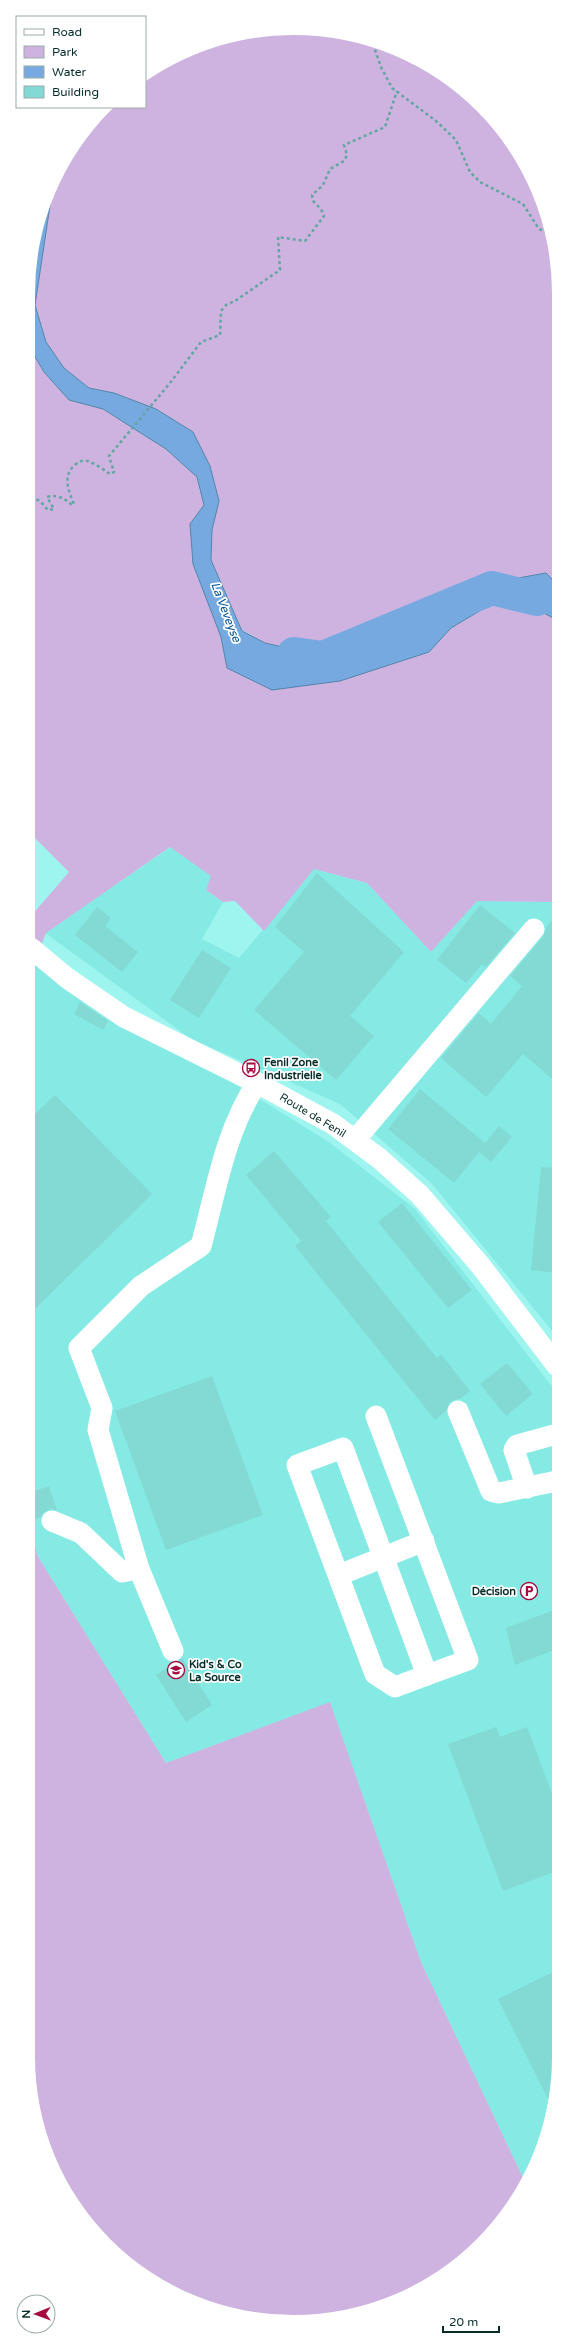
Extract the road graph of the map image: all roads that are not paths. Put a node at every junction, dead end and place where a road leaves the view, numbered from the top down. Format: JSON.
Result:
{"nodes":[{"id":1,"x":534,"y":929,"type":"dead end"},
{"id":2,"x":35,"y":951,"type":"edge"},
{"id":3,"x":257,"y":1083,"type":"junction"},
{"id":4,"x":355,"y":1140,"type":"junction"},
{"id":5,"x":552,"y":1359,"type":"edge"},
{"id":6,"x":458,"y":1411,"type":"dead end"},
{"id":7,"x":376,"y":1416,"type":"dead end"},
{"id":8,"x":552,"y":1436,"type":"edge"},
{"id":9,"x":552,"y":1482,"type":"edge"},
{"id":10,"x":526,"y":1488,"type":"junction"},
{"id":11,"x":52,"y":1522,"type":"dead end"},
{"id":12,"x":424,"y":1541,"type":"junction"},
{"id":13,"x":384,"y":1557,"type":"junction"},
{"id":14,"x":139,"y":1569,"type":"junction"},
{"id":15,"x":339,"y":1575,"type":"junction"},
{"id":16,"x":173,"y":1651,"type":"dead end"},
{"id":17,"x":427,"y":1675,"type":"junction"}],
"edges":[{"from":1,"to":4,"type":"street"},
{"from":2,"to":3,"type":"street","name":"Route de Fenil"},
{"from":3,"to":4,"type":"street","name":"Route de Fenil"},
{"from":3,"to":14,"type":"street"},
{"from":4,"to":5,"type":"street","name":"Route de Fenil"},
{"from":6,"to":10,"type":"street"},
{"from":7,"to":12,"type":"street"},
{"from":8,"to":10,"type":"street"},
{"from":9,"to":10,"type":"street"},
{"from":11,"to":14,"type":"street"},
{"from":12,"to":13,"type":"street"},
{"from":12,"to":17,"type":"street"},
{"from":13,"to":15,"type":"street"},
{"from":13,"to":15,"type":"street"},
{"from":13,"to":17,"type":"street"},
{"from":14,"to":16,"type":"street"},
{"from":15,"to":17,"type":"street"}]}
